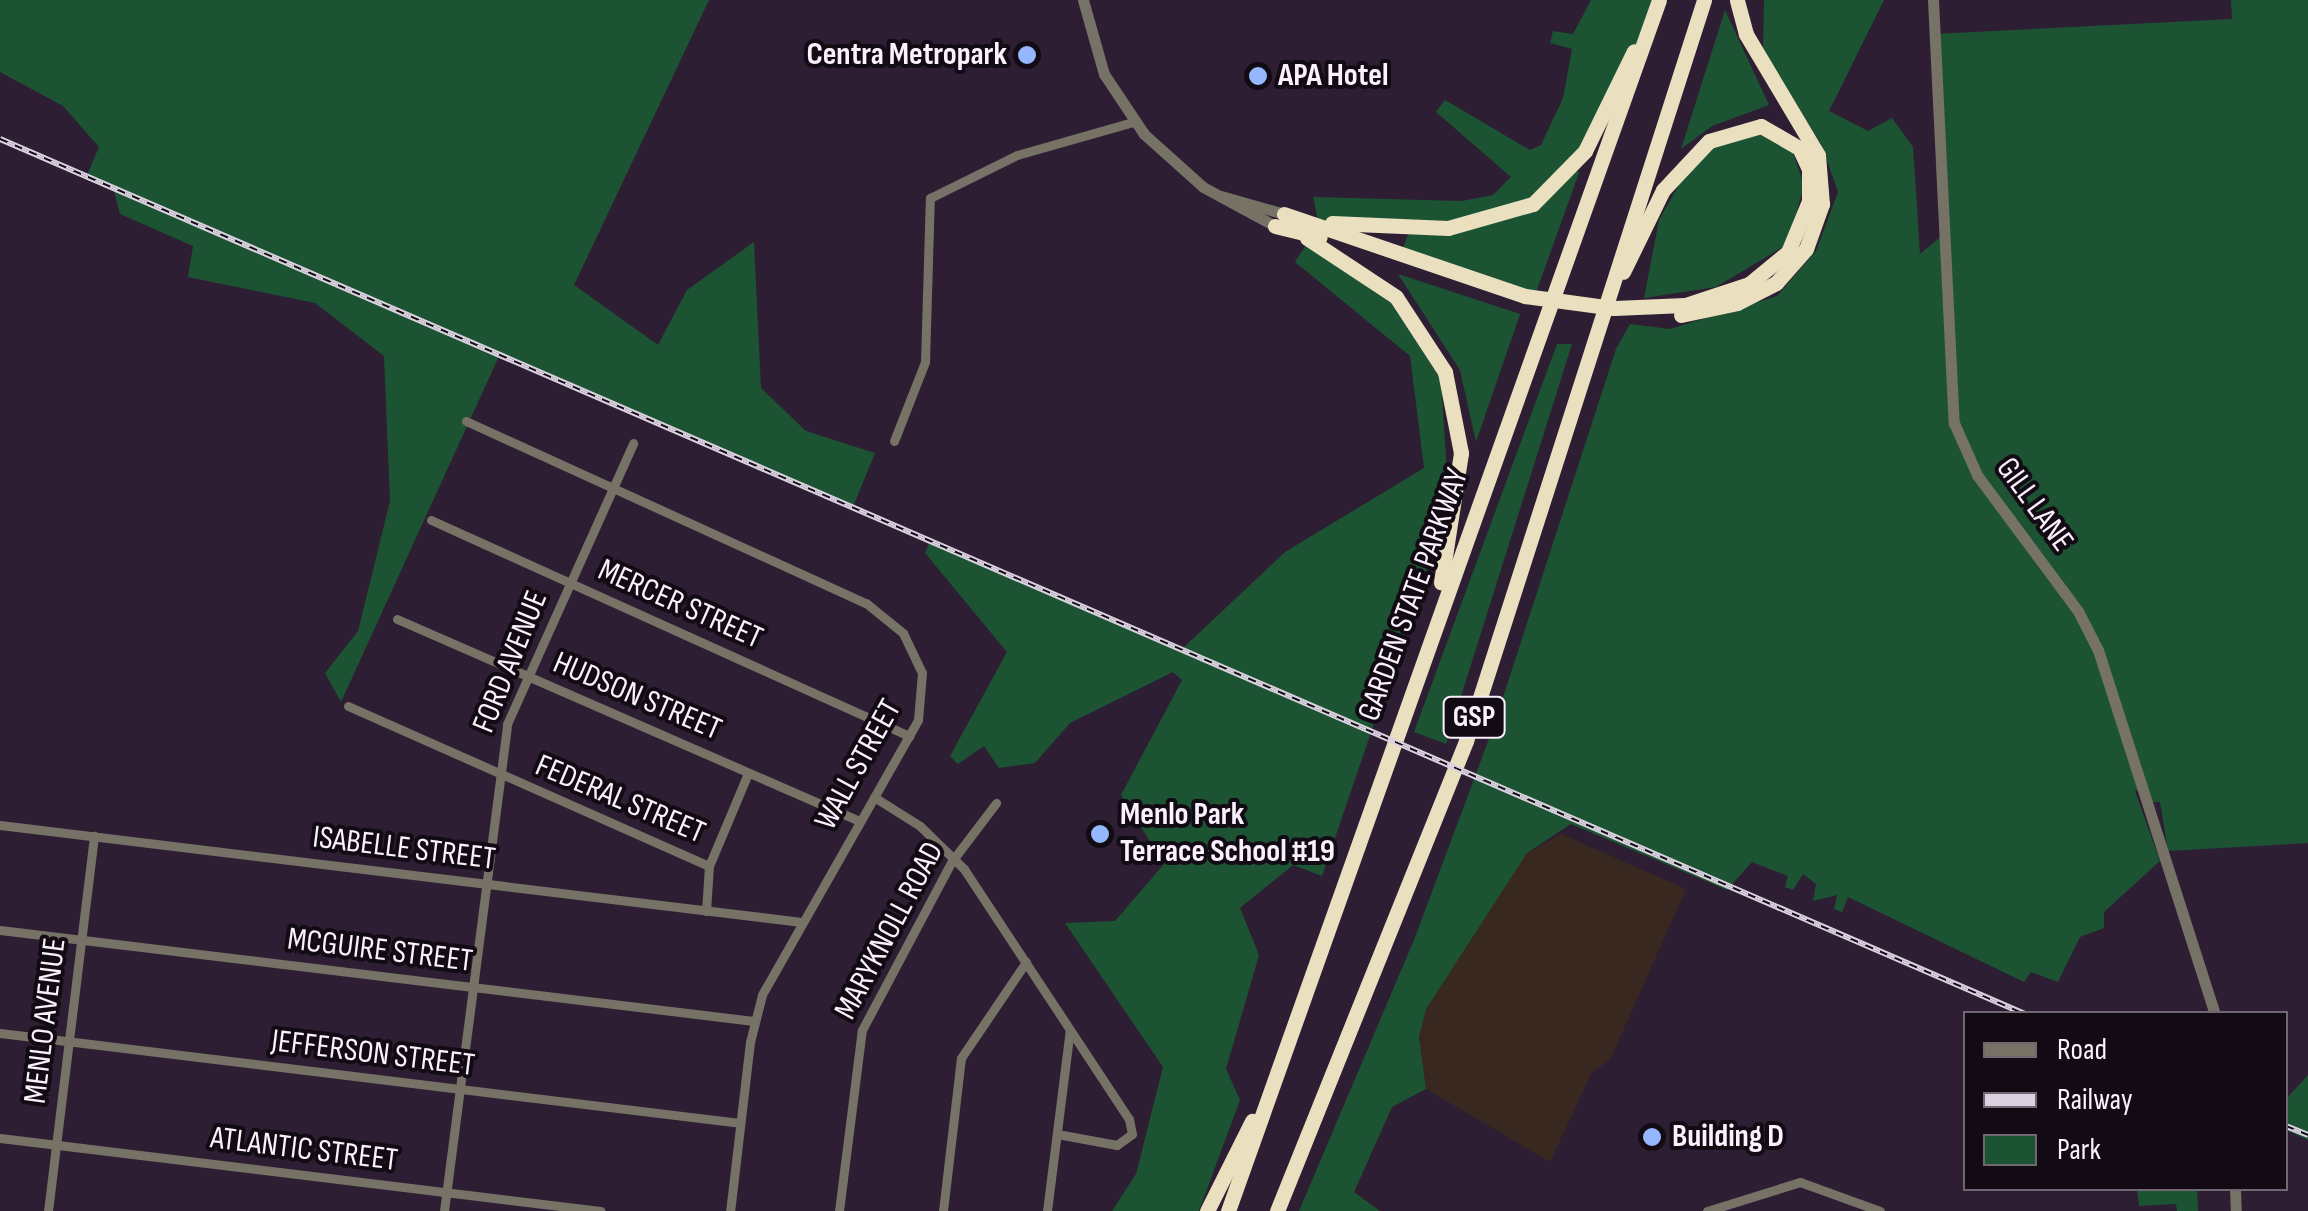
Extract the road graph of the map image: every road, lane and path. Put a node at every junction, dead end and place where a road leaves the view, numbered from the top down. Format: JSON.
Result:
{"nodes":[{"id":1,"x":1083,"y":0,"type":"edge"},
{"id":2,"x":1659,"y":0,"type":"edge"},
{"id":3,"x":1704,"y":0,"type":"edge"},
{"id":4,"x":1736,"y":0,"type":"edge"},
{"id":5,"x":1933,"y":0,"type":"edge"},
{"id":6,"x":1651,"y":22,"type":"junction"},
{"id":7,"x":1133,"y":122,"type":"junction"},
{"id":8,"x":1280,"y":220,"type":"junction"},
{"id":9,"x":1606,"y":302,"type":"junction"},
{"id":10,"x":1684,"y":310,"type":"junction"},
{"id":11,"x":466,"y":421,"type":"dead end"},
{"id":12,"x":894,"y":441,"type":"dead end"},
{"id":13,"x":632,"y":443,"type":"dead end"},
{"id":14,"x":612,"y":490,"type":"junction"},
{"id":15,"x":431,"y":520,"type":"dead end"},
{"id":16,"x":570,"y":583,"type":"junction"},
{"id":17,"x":1438,"y":610,"type":"junction"},
{"id":18,"x":398,"y":619,"type":"dead end"},
{"id":19,"x":528,"y":677,"type":"junction"},
{"id":20,"x":348,"y":706,"type":"dead end"},
{"id":21,"x":909,"y":736,"type":"junction"},
{"id":22,"x":748,"y":772,"type":"junction"},
{"id":23,"x":496,"y":774,"type":"junction"},
{"id":24,"x":874,"y":797,"type":"junction"},
{"id":25,"x":996,"y":804,"type":"dead end"},
{"id":26,"x":857,"y":820,"type":"junction"},
{"id":27,"x":0,"y":825,"type":"edge"},
{"id":28,"x":94,"y":836,"type":"junction"},
{"id":29,"x":954,"y":858,"type":"junction"},
{"id":30,"x":708,"y":866,"type":"junction"},
{"id":31,"x":484,"y":884,"type":"junction"},
{"id":32,"x":706,"y":911,"type":"junction"},
{"id":33,"x":801,"y":922,"type":"junction"},
{"id":34,"x":0,"y":930,"type":"edge"},
{"id":35,"x":81,"y":940,"type":"junction"},
{"id":36,"x":1026,"y":962,"type":"junction"},
{"id":37,"x":470,"y":987,"type":"junction"},
{"id":38,"x":2214,"y":1011,"type":"edge"},
{"id":39,"x":754,"y":1021,"type":"junction"},
{"id":40,"x":1070,"y":1030,"type":"junction"},
{"id":41,"x":0,"y":1033,"type":"edge"},
{"id":42,"x":68,"y":1041,"type":"junction"},
{"id":43,"x":459,"y":1090,"type":"junction"},
{"id":44,"x":1268,"y":1092,"type":"junction"},
{"id":45,"x":740,"y":1124,"type":"junction"},
{"id":46,"x":1057,"y":1134,"type":"junction"},
{"id":47,"x":0,"y":1138,"type":"edge"},
{"id":48,"x":56,"y":1144,"type":"junction"},
{"id":49,"x":446,"y":1192,"type":"junction"},
{"id":50,"x":48,"y":1211,"type":"edge"},
{"id":51,"x":444,"y":1211,"type":"edge"},
{"id":52,"x":601,"y":1211,"type":"edge"},
{"id":53,"x":730,"y":1211,"type":"edge"},
{"id":54,"x":839,"y":1211,"type":"edge"},
{"id":55,"x":943,"y":1211,"type":"edge"},
{"id":56,"x":1046,"y":1211,"type":"edge"},
{"id":57,"x":1207,"y":1211,"type":"edge"},
{"id":58,"x":1228,"y":1211,"type":"edge"},
{"id":59,"x":1277,"y":1211,"type":"edge"},
{"id":60,"x":1707,"y":1211,"type":"edge"},
{"id":61,"x":1880,"y":1211,"type":"edge"}],
"edges":[{"from":1,"to":7,"type":"street"},
{"from":2,"to":6,"type":"highway","name":"GARDEN STATE PARKWAY","number":"GSP"},
{"from":3,"to":9,"type":"highway","number":"GSP"},
{"from":4,"to":10,"type":"highway"},
{"from":5,"to":38,"type":"street","name":"GILL LANE"},
{"from":6,"to":8,"type":"highway"},
{"from":6,"to":17,"type":"highway","name":"GARDEN STATE PARKWAY","number":"GSP"},
{"from":7,"to":8,"type":"street"},
{"from":7,"to":12,"type":"street"},
{"from":8,"to":10,"type":"highway"},
{"from":8,"to":17,"type":"highway"},
{"from":9,"to":10,"type":"highway"},
{"from":9,"to":59,"type":"highway","number":"GSP"},
{"from":11,"to":14,"type":"street","name":"WALL STREET"},
{"from":13,"to":14,"type":"street","name":"FORD AVENUE"},
{"from":14,"to":16,"type":"street","name":"FORD AVENUE"},
{"from":14,"to":21,"type":"street","name":"WALL STREET"},
{"from":15,"to":16,"type":"street","name":"MERCER STREET"},
{"from":16,"to":19,"type":"street","name":"FORD AVENUE"},
{"from":16,"to":21,"type":"street","name":"MERCER STREET"},
{"from":17,"to":44,"type":"highway","name":"GARDEN STATE PARKWAY","number":"GSP"},
{"from":18,"to":19,"type":"street","name":"HUDSON STREET"},
{"from":19,"to":22,"type":"street","name":"HUDSON STREET"},
{"from":19,"to":23,"type":"street","name":"FORD AVENUE"},
{"from":20,"to":23,"type":"street","name":"FEDERAL STREET"},
{"from":21,"to":24,"type":"street","name":"WALL STREET"},
{"from":22,"to":26,"type":"street","name":"HUDSON STREET"},
{"from":22,"to":30,"type":"street"},
{"from":23,"to":30,"type":"street","name":"FEDERAL STREET"},
{"from":23,"to":31,"type":"street","name":"FORD AVENUE"},
{"from":24,"to":26,"type":"street","name":"WALL STREET"},
{"from":24,"to":29,"type":"street"},
{"from":25,"to":29,"type":"street","name":"MARYKNOLL ROAD"},
{"from":26,"to":33,"type":"street","name":"WALL STREET"},
{"from":27,"to":28,"type":"street","name":"ISABELLE STREET"},
{"from":28,"to":31,"type":"street","name":"ISABELLE STREET"},
{"from":28,"to":35,"type":"street","name":"MENLO AVENUE"},
{"from":29,"to":36,"type":"street"},
{"from":29,"to":54,"type":"street","name":"MARYKNOLL ROAD"},
{"from":30,"to":32,"type":"street"},
{"from":31,"to":32,"type":"street","name":"ISABELLE STREET"},
{"from":31,"to":37,"type":"street","name":"FORD AVENUE"},
{"from":32,"to":33,"type":"street","name":"ISABELLE STREET"},
{"from":33,"to":39,"type":"street","name":"WALL STREET"},
{"from":34,"to":35,"type":"street","name":"MCGUIRE STREET"},
{"from":35,"to":37,"type":"street","name":"MCGUIRE STREET"},
{"from":35,"to":42,"type":"street","name":"MENLO AVENUE"},
{"from":36,"to":40,"type":"street"},
{"from":36,"to":55,"type":"street"},
{"from":37,"to":39,"type":"street","name":"MCGUIRE STREET"},
{"from":37,"to":43,"type":"street","name":"FORD AVENUE"},
{"from":39,"to":45,"type":"street","name":"WALL STREET"},
{"from":40,"to":46,"type":"street"},
{"from":40,"to":46,"type":"street"},
{"from":41,"to":42,"type":"street","name":"JEFFERSON STREET"},
{"from":42,"to":43,"type":"street","name":"JEFFERSON STREET"},
{"from":42,"to":48,"type":"street","name":"MENLO AVENUE"},
{"from":43,"to":45,"type":"street","name":"JEFFERSON STREET"},
{"from":43,"to":49,"type":"street","name":"FORD AVENUE"},
{"from":44,"to":57,"type":"highway"},
{"from":44,"to":58,"type":"highway","name":"GARDEN STATE PARKWAY","number":"GSP"},
{"from":45,"to":53,"type":"street","name":"WALL STREET"},
{"from":46,"to":56,"type":"street"},
{"from":47,"to":48,"type":"street","name":"ATLANTIC STREET"},
{"from":48,"to":49,"type":"street","name":"ATLANTIC STREET"},
{"from":48,"to":50,"type":"street","name":"MENLO AVENUE"},
{"from":49,"to":51,"type":"street","name":"FORD AVENUE"},
{"from":49,"to":52,"type":"street","name":"ATLANTIC STREET"},
{"from":60,"to":61,"type":"street"}]}
